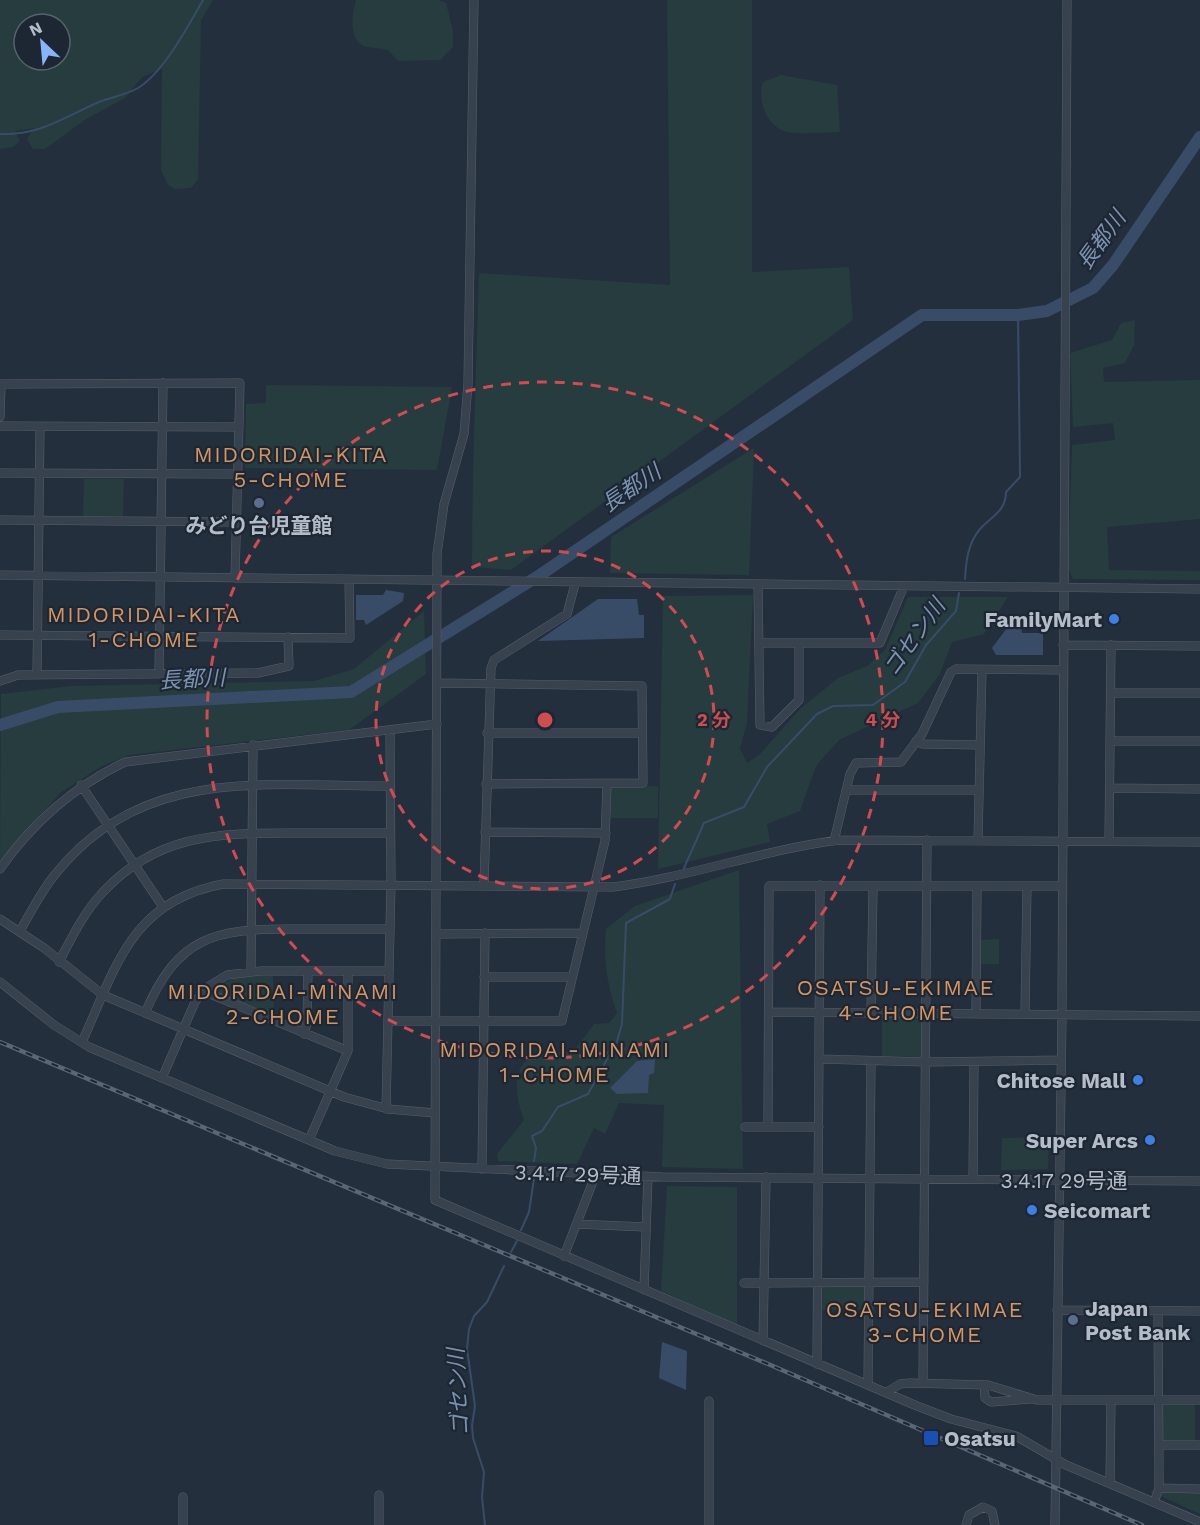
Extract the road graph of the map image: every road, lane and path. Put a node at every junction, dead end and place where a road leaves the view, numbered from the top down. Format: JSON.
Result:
{"nodes":[{"id":1,"x":474,"y":0,"type":"edge"},
{"id":2,"x":1067,"y":0,"type":"edge"},
{"id":3,"x":163,"y":383,"type":"junction"},
{"id":4,"x":0,"y":417,"type":"edge"},
{"id":5,"x":0,"y":426,"type":"edge"},
{"id":6,"x":40,"y":427,"type":"junction"},
{"id":7,"x":162,"y":427,"type":"junction"},
{"id":8,"x":239,"y":427,"type":"junction"},
{"id":9,"x":0,"y":473,"type":"edge"},
{"id":10,"x":39,"y":474,"type":"junction"},
{"id":11,"x":237,"y":474,"type":"junction"},
{"id":12,"x":161,"y":475,"type":"junction"},
{"id":13,"x":0,"y":520,"type":"edge"},
{"id":14,"x":38,"y":520,"type":"junction"},
{"id":15,"x":160,"y":521,"type":"junction"},
{"id":16,"x":237,"y":522,"type":"junction"},
{"id":17,"x":0,"y":575,"type":"edge"},
{"id":18,"x":39,"y":575,"type":"junction"},
{"id":19,"x":159,"y":577,"type":"junction"},
{"id":20,"x":235,"y":578,"type":"junction"},
{"id":21,"x":349,"y":580,"type":"junction"},
{"id":22,"x":436,"y":582,"type":"junction"},
{"id":23,"x":575,"y":584,"type":"junction"},
{"id":24,"x":758,"y":585,"type":"junction"},
{"id":25,"x":904,"y":586,"type":"junction"},
{"id":26,"x":1063,"y":588,"type":"junction"},
{"id":27,"x":1200,"y":589,"type":"edge"},
{"id":28,"x":0,"y":635,"type":"edge"},
{"id":29,"x":37,"y":636,"type":"junction"},
{"id":30,"x":157,"y":636,"type":"junction"},
{"id":31,"x":288,"y":637,"type":"junction"},
{"id":32,"x":759,"y":643,"type":"junction"},
{"id":33,"x":799,"y":643,"type":"junction"},
{"id":34,"x":1063,"y":645,"type":"junction"},
{"id":35,"x":1111,"y":645,"type":"junction"},
{"id":36,"x":1200,"y":646,"type":"edge"},
{"id":37,"x":982,"y":670,"type":"junction"},
{"id":38,"x":1063,"y":670,"type":"junction"},
{"id":39,"x":159,"y":674,"type":"junction"},
{"id":40,"x":37,"y":675,"type":"junction"},
{"id":41,"x":0,"y":681,"type":"edge"},
{"id":42,"x":437,"y":683,"type":"junction"},
{"id":43,"x":488,"y":683,"type":"junction"},
{"id":44,"x":1110,"y":693,"type":"junction"},
{"id":45,"x":1200,"y":693,"type":"edge"},
{"id":46,"x":437,"y":724,"type":"junction"},
{"id":47,"x":390,"y":730,"type":"junction"},
{"id":48,"x":487,"y":733,"type":"junction"},
{"id":49,"x":642,"y":733,"type":"junction"},
{"id":50,"x":916,"y":741,"type":"junction"},
{"id":51,"x":1110,"y":741,"type":"junction"},
{"id":52,"x":1200,"y":741,"type":"edge"},
{"id":53,"x":253,"y":745,"type":"junction"},
{"id":54,"x":980,"y":745,"type":"junction"},
{"id":55,"x":486,"y":784,"type":"junction"},
{"id":56,"x":607,"y":784,"type":"junction"},
{"id":57,"x":81,"y":785,"type":"junction"},
{"id":58,"x":253,"y":786,"type":"junction"},
{"id":59,"x":390,"y":786,"type":"junction"},
{"id":60,"x":1110,"y":788,"type":"junction"},
{"id":61,"x":1200,"y":789,"type":"edge"},
{"id":62,"x":846,"y":790,"type":"junction"},
{"id":63,"x":979,"y":790,"type":"junction"},
{"id":64,"x":108,"y":825,"type":"junction"},
{"id":65,"x":485,"y":832,"type":"junction"},
{"id":66,"x":253,"y":833,"type":"junction"},
{"id":67,"x":390,"y":833,"type":"junction"},
{"id":68,"x":606,"y":833,"type":"junction"},
{"id":69,"x":927,"y":840,"type":"junction"},
{"id":70,"x":978,"y":840,"type":"junction"},
{"id":71,"x":834,"y":841,"type":"junction"},
{"id":72,"x":1062,"y":841,"type":"junction"},
{"id":73,"x":1109,"y":841,"type":"junction"},
{"id":74,"x":1200,"y":842,"type":"edge"},
{"id":75,"x":134,"y":864,"type":"junction"},
{"id":76,"x":0,"y":869,"type":"edge"},
{"id":77,"x":253,"y":883,"type":"junction"},
{"id":78,"x":391,"y":884,"type":"junction"},
{"id":79,"x":436,"y":884,"type":"junction"},
{"id":80,"x":484,"y":885,"type":"junction"},
{"id":81,"x":820,"y":885,"type":"junction"},
{"id":82,"x":593,"y":886,"type":"junction"},
{"id":83,"x":927,"y":886,"type":"junction"},
{"id":84,"x":977,"y":886,"type":"junction"},
{"id":85,"x":1027,"y":886,"type":"junction"},
{"id":86,"x":1062,"y":886,"type":"junction"},
{"id":87,"x":873,"y":887,"type":"junction"},
{"id":88,"x":163,"y":907,"type":"junction"},
{"id":89,"x":0,"y":919,"type":"edge"},
{"id":90,"x":252,"y":929,"type":"junction"},
{"id":91,"x":390,"y":929,"type":"junction"},
{"id":92,"x":20,"y":931,"type":"junction"},
{"id":93,"x":485,"y":933,"type":"junction"},
{"id":94,"x":582,"y":933,"type":"junction"},
{"id":95,"x":436,"y":934,"type":"junction"},
{"id":96,"x":59,"y":962,"type":"junction"},
{"id":97,"x":308,"y":971,"type":"junction"},
{"id":98,"x":348,"y":971,"type":"junction"},
{"id":99,"x":389,"y":971,"type":"junction"},
{"id":100,"x":251,"y":972,"type":"junction"},
{"id":101,"x":484,"y":977,"type":"junction"},
{"id":102,"x":572,"y":978,"type":"junction"},
{"id":103,"x":0,"y":982,"type":"edge"},
{"id":104,"x":203,"y":991,"type":"junction"},
{"id":105,"x":103,"y":995,"type":"junction"},
{"id":106,"x":770,"y":1012,"type":"junction"},
{"id":107,"x":145,"y":1013,"type":"junction"},
{"id":108,"x":820,"y":1013,"type":"junction"},
{"id":109,"x":871,"y":1014,"type":"junction"},
{"id":110,"x":926,"y":1014,"type":"junction"},
{"id":111,"x":976,"y":1014,"type":"junction"},
{"id":112,"x":1025,"y":1014,"type":"junction"},
{"id":113,"x":1062,"y":1014,"type":"junction"},
{"id":114,"x":1200,"y":1016,"type":"edge"},
{"id":115,"x":388,"y":1021,"type":"junction"},
{"id":116,"x":435,"y":1021,"type":"junction"},
{"id":117,"x":484,"y":1021,"type":"junction"},
{"id":118,"x":183,"y":1029,"type":"junction"},
{"id":119,"x":304,"y":1034,"type":"junction"},
{"id":120,"x":82,"y":1042,"type":"junction"},
{"id":121,"x":348,"y":1051,"type":"junction"},
{"id":122,"x":820,"y":1059,"type":"junction"},
{"id":123,"x":1060,"y":1060,"type":"junction"},
{"id":124,"x":871,"y":1061,"type":"junction"},
{"id":125,"x":926,"y":1062,"type":"junction"},
{"id":126,"x":974,"y":1062,"type":"junction"},
{"id":127,"x":162,"y":1078,"type":"junction"},
{"id":128,"x":331,"y":1091,"type":"junction"},
{"id":129,"x":386,"y":1109,"type":"junction"},
{"id":130,"x":435,"y":1113,"type":"junction"},
{"id":131,"x":745,"y":1127,"type":"dead end"},
{"id":132,"x":768,"y":1127,"type":"junction"},
{"id":133,"x":819,"y":1127,"type":"junction"},
{"id":134,"x":309,"y":1140,"type":"junction"},
{"id":135,"x":435,"y":1167,"type":"junction"},
{"id":136,"x":482,"y":1169,"type":"junction"},
{"id":137,"x":592,"y":1175,"type":"junction"},
{"id":138,"x":648,"y":1177,"type":"junction"},
{"id":139,"x":766,"y":1177,"type":"junction"},
{"id":140,"x":818,"y":1178,"type":"junction"},
{"id":141,"x":870,"y":1178,"type":"junction"},
{"id":142,"x":926,"y":1178,"type":"junction"},
{"id":143,"x":973,"y":1179,"type":"junction"},
{"id":144,"x":1059,"y":1179,"type":"junction"},
{"id":145,"x":1200,"y":1181,"type":"edge"},
{"id":146,"x":576,"y":1224,"type":"junction"},
{"id":147,"x":646,"y":1227,"type":"junction"},
{"id":148,"x":564,"y":1256,"type":"junction"},
{"id":149,"x":818,"y":1282,"type":"junction"},
{"id":150,"x":869,"y":1282,"type":"junction"},
{"id":151,"x":924,"y":1282,"type":"junction"},
{"id":152,"x":744,"y":1283,"type":"dead end"},
{"id":153,"x":764,"y":1283,"type":"junction"},
{"id":154,"x":644,"y":1290,"type":"junction"},
{"id":155,"x":1057,"y":1310,"type":"junction"},
{"id":156,"x":1158,"y":1311,"type":"junction"},
{"id":157,"x":1200,"y":1311,"type":"edge"},
{"id":158,"x":763,"y":1341,"type":"junction"},
{"id":159,"x":817,"y":1364,"type":"junction"},
{"id":160,"x":923,"y":1383,"type":"junction"},
{"id":161,"x":868,"y":1384,"type":"junction"},
{"id":162,"x":984,"y":1385,"type":"junction"},
{"id":163,"x":886,"y":1392,"type":"junction"},
{"id":164,"x":1030,"y":1399,"type":"junction"},
{"id":165,"x":1057,"y":1399,"type":"junction"},
{"id":166,"x":1111,"y":1400,"type":"junction"},
{"id":167,"x":1158,"y":1400,"type":"junction"},
{"id":168,"x":1200,"y":1400,"type":"edge"},
{"id":169,"x":709,"y":1401,"type":"dead end"},
{"id":170,"x":1159,"y":1445,"type":"junction"},
{"id":171,"x":1200,"y":1445,"type":"edge"},
{"id":172,"x":1056,"y":1459,"type":"junction"},
{"id":173,"x":1110,"y":1483,"type":"junction"},
{"id":174,"x":1159,"y":1488,"type":"junction"},
{"id":175,"x":1200,"y":1489,"type":"edge"},
{"id":176,"x":379,"y":1495,"type":"dead end"},
{"id":177,"x":183,"y":1497,"type":"dead end"},
{"id":178,"x":1154,"y":1502,"type":"junction"},
{"id":179,"x":1200,"y":1522,"type":"edge"},
{"id":180,"x":183,"y":1525,"type":"edge"},
{"id":181,"x":379,"y":1525,"type":"edge"},
{"id":182,"x":709,"y":1525,"type":"edge"},
{"id":183,"x":966,"y":1525,"type":"edge"},
{"id":184,"x":994,"y":1525,"type":"edge"},
{"id":185,"x":1055,"y":1525,"type":"edge"}],
"edges":[{"from":1,"to":22,"type":"street"},
{"from":2,"to":26,"type":"street"},
{"from":3,"to":4,"type":"street"},
{"from":3,"to":7,"type":"street"},
{"from":3,"to":8,"type":"street"},
{"from":5,"to":6,"type":"street"},
{"from":6,"to":7,"type":"street"},
{"from":6,"to":10,"type":"street"},
{"from":7,"to":8,"type":"street"},
{"from":7,"to":12,"type":"street"},
{"from":8,"to":11,"type":"street"},
{"from":9,"to":10,"type":"street"},
{"from":10,"to":12,"type":"street"},
{"from":10,"to":14,"type":"street"},
{"from":11,"to":12,"type":"street"},
{"from":11,"to":16,"type":"street"},
{"from":12,"to":15,"type":"street"},
{"from":13,"to":14,"type":"street"},
{"from":14,"to":15,"type":"street"},
{"from":14,"to":18,"type":"street"},
{"from":15,"to":16,"type":"street"},
{"from":15,"to":19,"type":"street"},
{"from":16,"to":20,"type":"street"},
{"from":17,"to":18,"type":"street"},
{"from":18,"to":19,"type":"street"},
{"from":18,"to":29,"type":"street"},
{"from":19,"to":20,"type":"street"},
{"from":19,"to":30,"type":"street"},
{"from":20,"to":21,"type":"street"},
{"from":21,"to":22,"type":"street"},
{"from":21,"to":31,"type":"street"},
{"from":22,"to":23,"type":"street"},
{"from":22,"to":42,"type":"street"},
{"from":23,"to":24,"type":"street"},
{"from":23,"to":43,"type":"street"},
{"from":24,"to":25,"type":"street"},
{"from":24,"to":32,"type":"street"},
{"from":25,"to":26,"type":"street"},
{"from":25,"to":33,"type":"street"},
{"from":26,"to":27,"type":"street"},
{"from":26,"to":34,"type":"street"},
{"from":28,"to":29,"type":"street"},
{"from":29,"to":30,"type":"street"},
{"from":29,"to":40,"type":"street"},
{"from":30,"to":31,"type":"street"},
{"from":30,"to":39,"type":"street"},
{"from":31,"to":39,"type":"street"},
{"from":32,"to":33,"type":"street"},
{"from":32,"to":33,"type":"street"},
{"from":34,"to":35,"type":"street"},
{"from":34,"to":38,"type":"street"},
{"from":35,"to":36,"type":"street"},
{"from":35,"to":44,"type":"street"},
{"from":37,"to":38,"type":"street"},
{"from":37,"to":50,"type":"street"},
{"from":37,"to":54,"type":"street"},
{"from":38,"to":72,"type":"street"},
{"from":39,"to":40,"type":"street"},
{"from":40,"to":41,"type":"street"},
{"from":42,"to":43,"type":"street"},
{"from":42,"to":46,"type":"street"},
{"from":43,"to":48,"type":"street"},
{"from":43,"to":49,"type":"street"},
{"from":44,"to":45,"type":"street"},
{"from":44,"to":51,"type":"street"},
{"from":46,"to":47,"type":"street"},
{"from":46,"to":79,"type":"street"},
{"from":47,"to":53,"type":"street"},
{"from":47,"to":59,"type":"street"},
{"from":48,"to":49,"type":"street"},
{"from":48,"to":55,"type":"street"},
{"from":49,"to":56,"type":"street"},
{"from":50,"to":54,"type":"street"},
{"from":50,"to":62,"type":"street"},
{"from":51,"to":52,"type":"street"},
{"from":51,"to":60,"type":"street"},
{"from":53,"to":57,"type":"street"},
{"from":53,"to":58,"type":"street"},
{"from":54,"to":63,"type":"street"},
{"from":55,"to":56,"type":"street"},
{"from":55,"to":65,"type":"street"},
{"from":56,"to":68,"type":"street"},
{"from":57,"to":64,"type":"street"},
{"from":57,"to":76,"type":"street"},
{"from":58,"to":59,"type":"street"},
{"from":58,"to":64,"type":"street"},
{"from":58,"to":66,"type":"street"},
{"from":59,"to":67,"type":"street"},
{"from":60,"to":61,"type":"street"},
{"from":60,"to":73,"type":"street"},
{"from":62,"to":63,"type":"street"},
{"from":62,"to":71,"type":"street"},
{"from":63,"to":70,"type":"street"},
{"from":64,"to":75,"type":"street"},
{"from":64,"to":92,"type":"street"},
{"from":65,"to":68,"type":"street"},
{"from":65,"to":80,"type":"street"},
{"from":66,"to":67,"type":"street"},
{"from":66,"to":75,"type":"street"},
{"from":66,"to":77,"type":"street"},
{"from":67,"to":78,"type":"street"},
{"from":68,"to":82,"type":"street"},
{"from":69,"to":70,"type":"street"},
{"from":69,"to":71,"type":"street"},
{"from":69,"to":83,"type":"street"},
{"from":70,"to":72,"type":"street"},
{"from":71,"to":82,"type":"street"},
{"from":72,"to":73,"type":"street"},
{"from":72,"to":86,"type":"street"},
{"from":73,"to":74,"type":"street"},
{"from":75,"to":88,"type":"street"},
{"from":75,"to":96,"type":"street"},
{"from":77,"to":78,"type":"street"},
{"from":77,"to":88,"type":"street"},
{"from":77,"to":90,"type":"street"},
{"from":78,"to":79,"type":"street"},
{"from":78,"to":91,"type":"street"},
{"from":79,"to":80,"type":"street"},
{"from":79,"to":95,"type":"street"},
{"from":80,"to":82,"type":"street"},
{"from":81,"to":87,"type":"street"},
{"from":81,"to":106,"type":"street"},
{"from":81,"to":108,"type":"street"},
{"from":82,"to":94,"type":"street"},
{"from":83,"to":84,"type":"street"},
{"from":83,"to":87,"type":"street"},
{"from":83,"to":110,"type":"street"},
{"from":84,"to":85,"type":"street"},
{"from":84,"to":111,"type":"street"},
{"from":85,"to":86,"type":"street"},
{"from":85,"to":112,"type":"street"},
{"from":86,"to":113,"type":"street"},
{"from":87,"to":109,"type":"street"},
{"from":88,"to":105,"type":"street"},
{"from":89,"to":92,"type":"street"},
{"from":90,"to":91,"type":"street"},
{"from":90,"to":100,"type":"street"},
{"from":90,"to":107,"type":"street"},
{"from":91,"to":99,"type":"street"},
{"from":92,"to":96,"type":"street"},
{"from":93,"to":94,"type":"street"},
{"from":93,"to":95,"type":"street"},
{"from":93,"to":101,"type":"street"},
{"from":94,"to":102,"type":"street"},
{"from":95,"to":116,"type":"street"},
{"from":96,"to":105,"type":"street"},
{"from":97,"to":98,"type":"street"},
{"from":97,"to":100,"type":"street"},
{"from":97,"to":119,"type":"street"},
{"from":98,"to":99,"type":"street"},
{"from":98,"to":121,"type":"street"},
{"from":99,"to":115,"type":"street"},
{"from":100,"to":104,"type":"street"},
{"from":101,"to":102,"type":"street"},
{"from":101,"to":117,"type":"street"},
{"from":102,"to":117,"type":"street"},
{"from":103,"to":120,"type":"street","name":"3.4.17 29号通"},
{"from":104,"to":118,"type":"street"},
{"from":104,"to":119,"type":"street"},
{"from":105,"to":107,"type":"street"},
{"from":105,"to":120,"type":"street"},
{"from":106,"to":108,"type":"street"},
{"from":106,"to":132,"type":"street"},
{"from":107,"to":118,"type":"street"},
{"from":108,"to":109,"type":"street"},
{"from":108,"to":122,"type":"street"},
{"from":109,"to":110,"type":"street"},
{"from":110,"to":111,"type":"street"},
{"from":110,"to":125,"type":"street"},
{"from":111,"to":112,"type":"street"},
{"from":112,"to":113,"type":"street"},
{"from":113,"to":114,"type":"street"},
{"from":113,"to":123,"type":"street"},
{"from":115,"to":116,"type":"street"},
{"from":115,"to":129,"type":"street"},
{"from":116,"to":117,"type":"street"},
{"from":116,"to":130,"type":"street"},
{"from":117,"to":136,"type":"street"},
{"from":118,"to":127,"type":"street"},
{"from":118,"to":128,"type":"street"},
{"from":119,"to":121,"type":"street"},
{"from":120,"to":127,"type":"street","name":"3.4.17 29号通"},
{"from":121,"to":128,"type":"street"},
{"from":122,"to":124,"type":"street"},
{"from":122,"to":133,"type":"street"},
{"from":123,"to":126,"type":"street"},
{"from":123,"to":144,"type":"street"},
{"from":124,"to":125,"type":"street"},
{"from":124,"to":141,"type":"street"},
{"from":125,"to":126,"type":"street"},
{"from":125,"to":142,"type":"street"},
{"from":126,"to":143,"type":"street"},
{"from":127,"to":134,"type":"street","name":"3.4.17 29号通"},
{"from":128,"to":129,"type":"street"},
{"from":128,"to":134,"type":"street"},
{"from":129,"to":130,"type":"street"},
{"from":130,"to":135,"type":"street"},
{"from":131,"to":132,"type":"street"},
{"from":132,"to":133,"type":"street"},
{"from":133,"to":140,"type":"street"},
{"from":134,"to":135,"type":"street","name":"3.4.17 29号通"},
{"from":135,"to":136,"type":"street","name":"3.4.17 29号通"},
{"from":135,"to":148,"type":"street"},
{"from":136,"to":137,"type":"street","name":"3.4.17 29号通"},
{"from":137,"to":138,"type":"street","name":"3.4.17 29号通"},
{"from":137,"to":146,"type":"street"},
{"from":138,"to":139,"type":"street","name":"3.4.17 29号通"},
{"from":138,"to":147,"type":"street"},
{"from":139,"to":140,"type":"street","name":"3.4.17 29号通"},
{"from":139,"to":153,"type":"street"},
{"from":140,"to":141,"type":"street","name":"3.4.17 29号通"},
{"from":140,"to":149,"type":"street"},
{"from":141,"to":142,"type":"street","name":"3.4.17 29号通"},
{"from":141,"to":150,"type":"street"},
{"from":142,"to":143,"type":"street","name":"3.4.17 29号通"},
{"from":142,"to":151,"type":"street"},
{"from":143,"to":144,"type":"street","name":"3.4.17 29号通"},
{"from":144,"to":145,"type":"street","name":"3.4.17 29号通"},
{"from":144,"to":155,"type":"street"},
{"from":146,"to":147,"type":"street"},
{"from":146,"to":148,"type":"street"},
{"from":147,"to":154,"type":"street"},
{"from":148,"to":154,"type":"street"},
{"from":149,"to":150,"type":"street"},
{"from":149,"to":153,"type":"street"},
{"from":149,"to":159,"type":"street"},
{"from":150,"to":151,"type":"street"},
{"from":150,"to":161,"type":"street"},
{"from":151,"to":160,"type":"street"},
{"from":152,"to":153,"type":"street"},
{"from":153,"to":158,"type":"street"},
{"from":154,"to":158,"type":"street"},
{"from":155,"to":156,"type":"street"},
{"from":155,"to":165,"type":"street"},
{"from":156,"to":157,"type":"street"},
{"from":156,"to":167,"type":"street"},
{"from":158,"to":159,"type":"street"},
{"from":159,"to":161,"type":"street"},
{"from":160,"to":162,"type":"street"},
{"from":160,"to":163,"type":"street"},
{"from":161,"to":163,"type":"street"},
{"from":162,"to":164,"type":"street"},
{"from":162,"to":164,"type":"street"},
{"from":163,"to":172,"type":"street"},
{"from":164,"to":165,"type":"street"},
{"from":165,"to":166,"type":"street"},
{"from":165,"to":172,"type":"street"},
{"from":166,"to":167,"type":"street"},
{"from":166,"to":173,"type":"street"},
{"from":167,"to":168,"type":"street"},
{"from":167,"to":170,"type":"street"},
{"from":169,"to":182,"type":"street"},
{"from":170,"to":171,"type":"street"},
{"from":170,"to":174,"type":"street"},
{"from":172,"to":173,"type":"street"},
{"from":172,"to":185,"type":"street"},
{"from":173,"to":178,"type":"street"},
{"from":174,"to":175,"type":"street"},
{"from":174,"to":178,"type":"street"},
{"from":176,"to":181,"type":"street"},
{"from":177,"to":180,"type":"street"},
{"from":178,"to":179,"type":"street"},
{"from":183,"to":184,"type":"street"}]}
